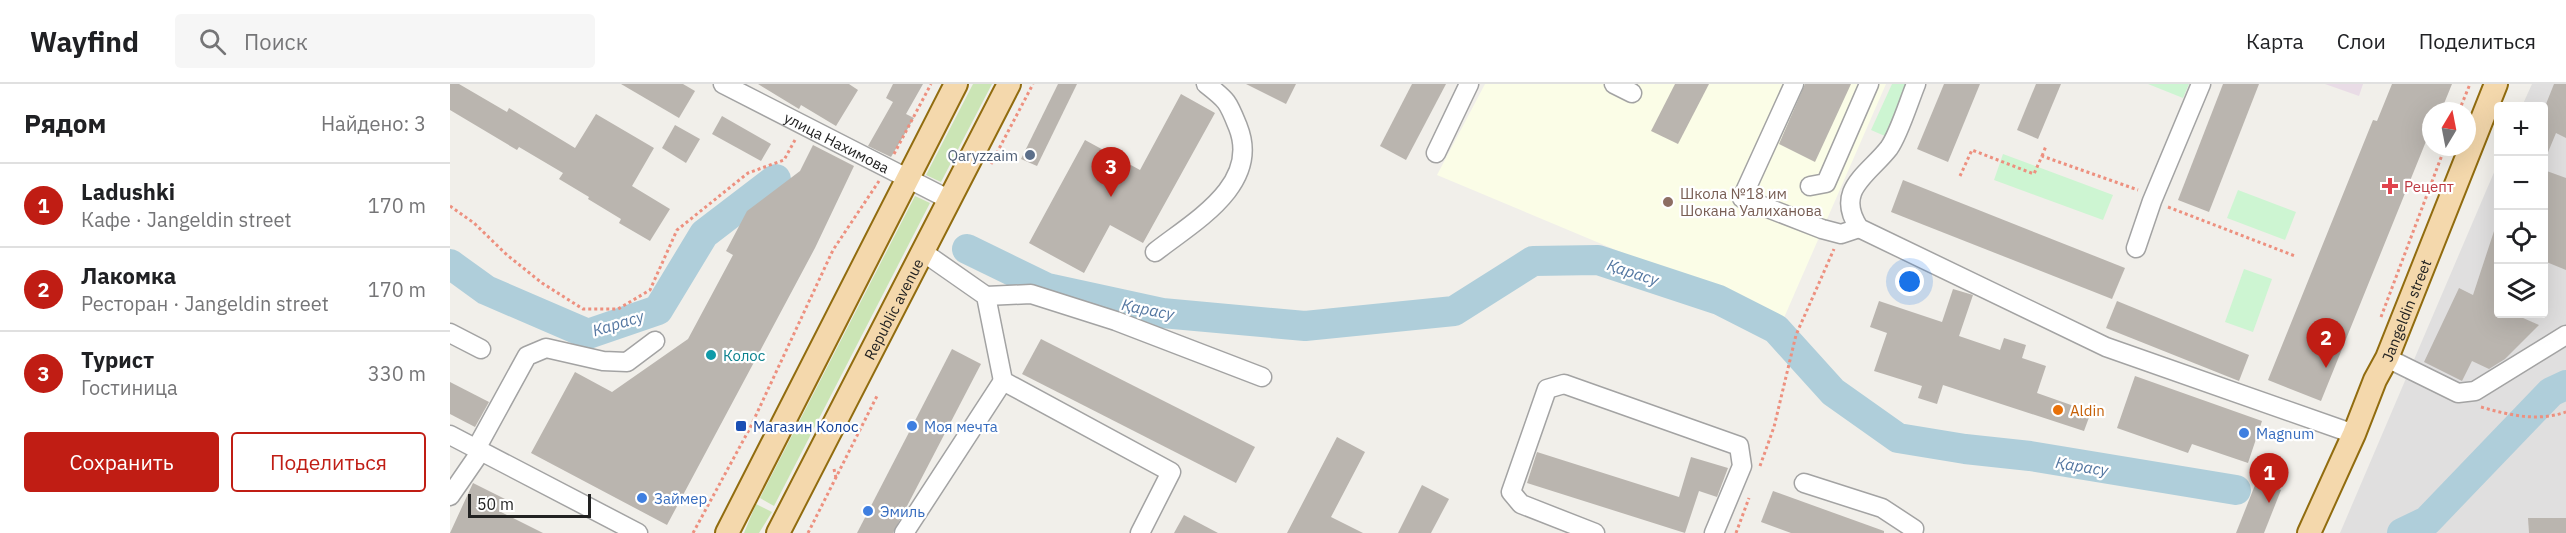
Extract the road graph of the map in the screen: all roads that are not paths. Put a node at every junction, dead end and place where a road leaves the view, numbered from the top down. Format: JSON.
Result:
{"nodes":[{"id":1,"x":723,"y":84,"type":"edge"},
{"id":2,"x":956,"y":84,"type":"edge"},
{"id":3,"x":1009,"y":84,"type":"edge"},
{"id":4,"x":1206,"y":84,"type":"edge"},
{"id":5,"x":1469,"y":84,"type":"edge"},
{"id":6,"x":1614,"y":84,"type":"edge"},
{"id":7,"x":1794,"y":84,"type":"edge"},
{"id":8,"x":1869,"y":84,"type":"edge"},
{"id":9,"x":1916,"y":84,"type":"edge"},
{"id":10,"x":2201,"y":84,"type":"edge"},
{"id":11,"x":2496,"y":84,"type":"edge"},
{"id":12,"x":1632,"y":93,"type":"dead end"},
{"id":13,"x":1436,"y":153,"type":"dead end"},
{"id":14,"x":897,"y":173,"type":"junction"},
{"id":15,"x":1810,"y":186,"type":"dead end"},
{"id":16,"x":950,"y":200,"type":"junction"},
{"id":17,"x":1859,"y":228,"type":"junction"},
{"id":18,"x":2136,"y":248,"type":"dead end"},
{"id":19,"x":923,"y":252,"type":"junction"},
{"id":20,"x":1155,"y":252,"type":"dead end"},
{"id":21,"x":986,"y":296,"type":"junction"},
{"id":22,"x":450,"y":333,"type":"edge"},
{"id":23,"x":2566,"y":335,"type":"edge"},
{"id":24,"x":655,"y":341,"type":"dead end"},
{"id":25,"x":481,"y":349,"type":"dead end"},
{"id":26,"x":2387,"y":358,"type":"junction"},
{"id":27,"x":1262,"y":377,"type":"dead end"},
{"id":28,"x":1003,"y":381,"type":"junction"},
{"id":29,"x":2354,"y":434,"type":"junction"},
{"id":30,"x":450,"y":435,"type":"edge"},
{"id":31,"x":479,"y":450,"type":"junction"},
{"id":32,"x":1804,"y":483,"type":"dead end"},
{"id":33,"x":450,"y":496,"type":"edge"},
{"id":34,"x":638,"y":533,"type":"edge"},
{"id":35,"x":728,"y":533,"type":"edge"},
{"id":36,"x":778,"y":533,"type":"edge"},
{"id":37,"x":904,"y":533,"type":"edge"},
{"id":38,"x":1140,"y":533,"type":"edge"},
{"id":39,"x":1595,"y":533,"type":"edge"},
{"id":40,"x":1714,"y":533,"type":"edge"},
{"id":41,"x":1913,"y":533,"type":"edge"},
{"id":42,"x":2309,"y":533,"type":"edge"}],
"edges":[{"from":1,"to":14,"type":"street","name":"улица Нахимова"},
{"from":2,"to":14,"type":"main road"},
{"from":3,"to":16,"type":"main road","name":"Republic avenue"},
{"from":4,"to":20,"type":"street"},
{"from":5,"to":13,"type":"street"},
{"from":6,"to":12,"type":"street"},
{"from":7,"to":17,"type":"street"},
{"from":8,"to":15,"type":"street"},
{"from":9,"to":17,"type":"street"},
{"from":10,"to":18,"type":"street"},
{"from":11,"to":26,"type":"main road","name":"Jangeldin street"},
{"from":14,"to":16,"type":"street","name":"улица Нахимова"},
{"from":14,"to":35,"type":"main road"},
{"from":16,"to":19,"type":"main road","name":"Republic avenue"},
{"from":17,"to":29,"type":"street"},
{"from":19,"to":21,"type":"street"},
{"from":19,"to":36,"type":"main road","name":"Republic avenue"},
{"from":21,"to":27,"type":"street"},
{"from":21,"to":28,"type":"street"},
{"from":22,"to":25,"type":"street"},
{"from":23,"to":26,"type":"street"},
{"from":24,"to":31,"type":"street"},
{"from":26,"to":29,"type":"main road","name":"Jangeldin street"},
{"from":28,"to":37,"type":"street"},
{"from":28,"to":38,"type":"street"},
{"from":29,"to":42,"type":"main road","name":"Jangeldin street"},
{"from":30,"to":31,"type":"street"},
{"from":31,"to":33,"type":"street"},
{"from":31,"to":34,"type":"street"},
{"from":32,"to":41,"type":"street"},
{"from":39,"to":40,"type":"street"}]}
